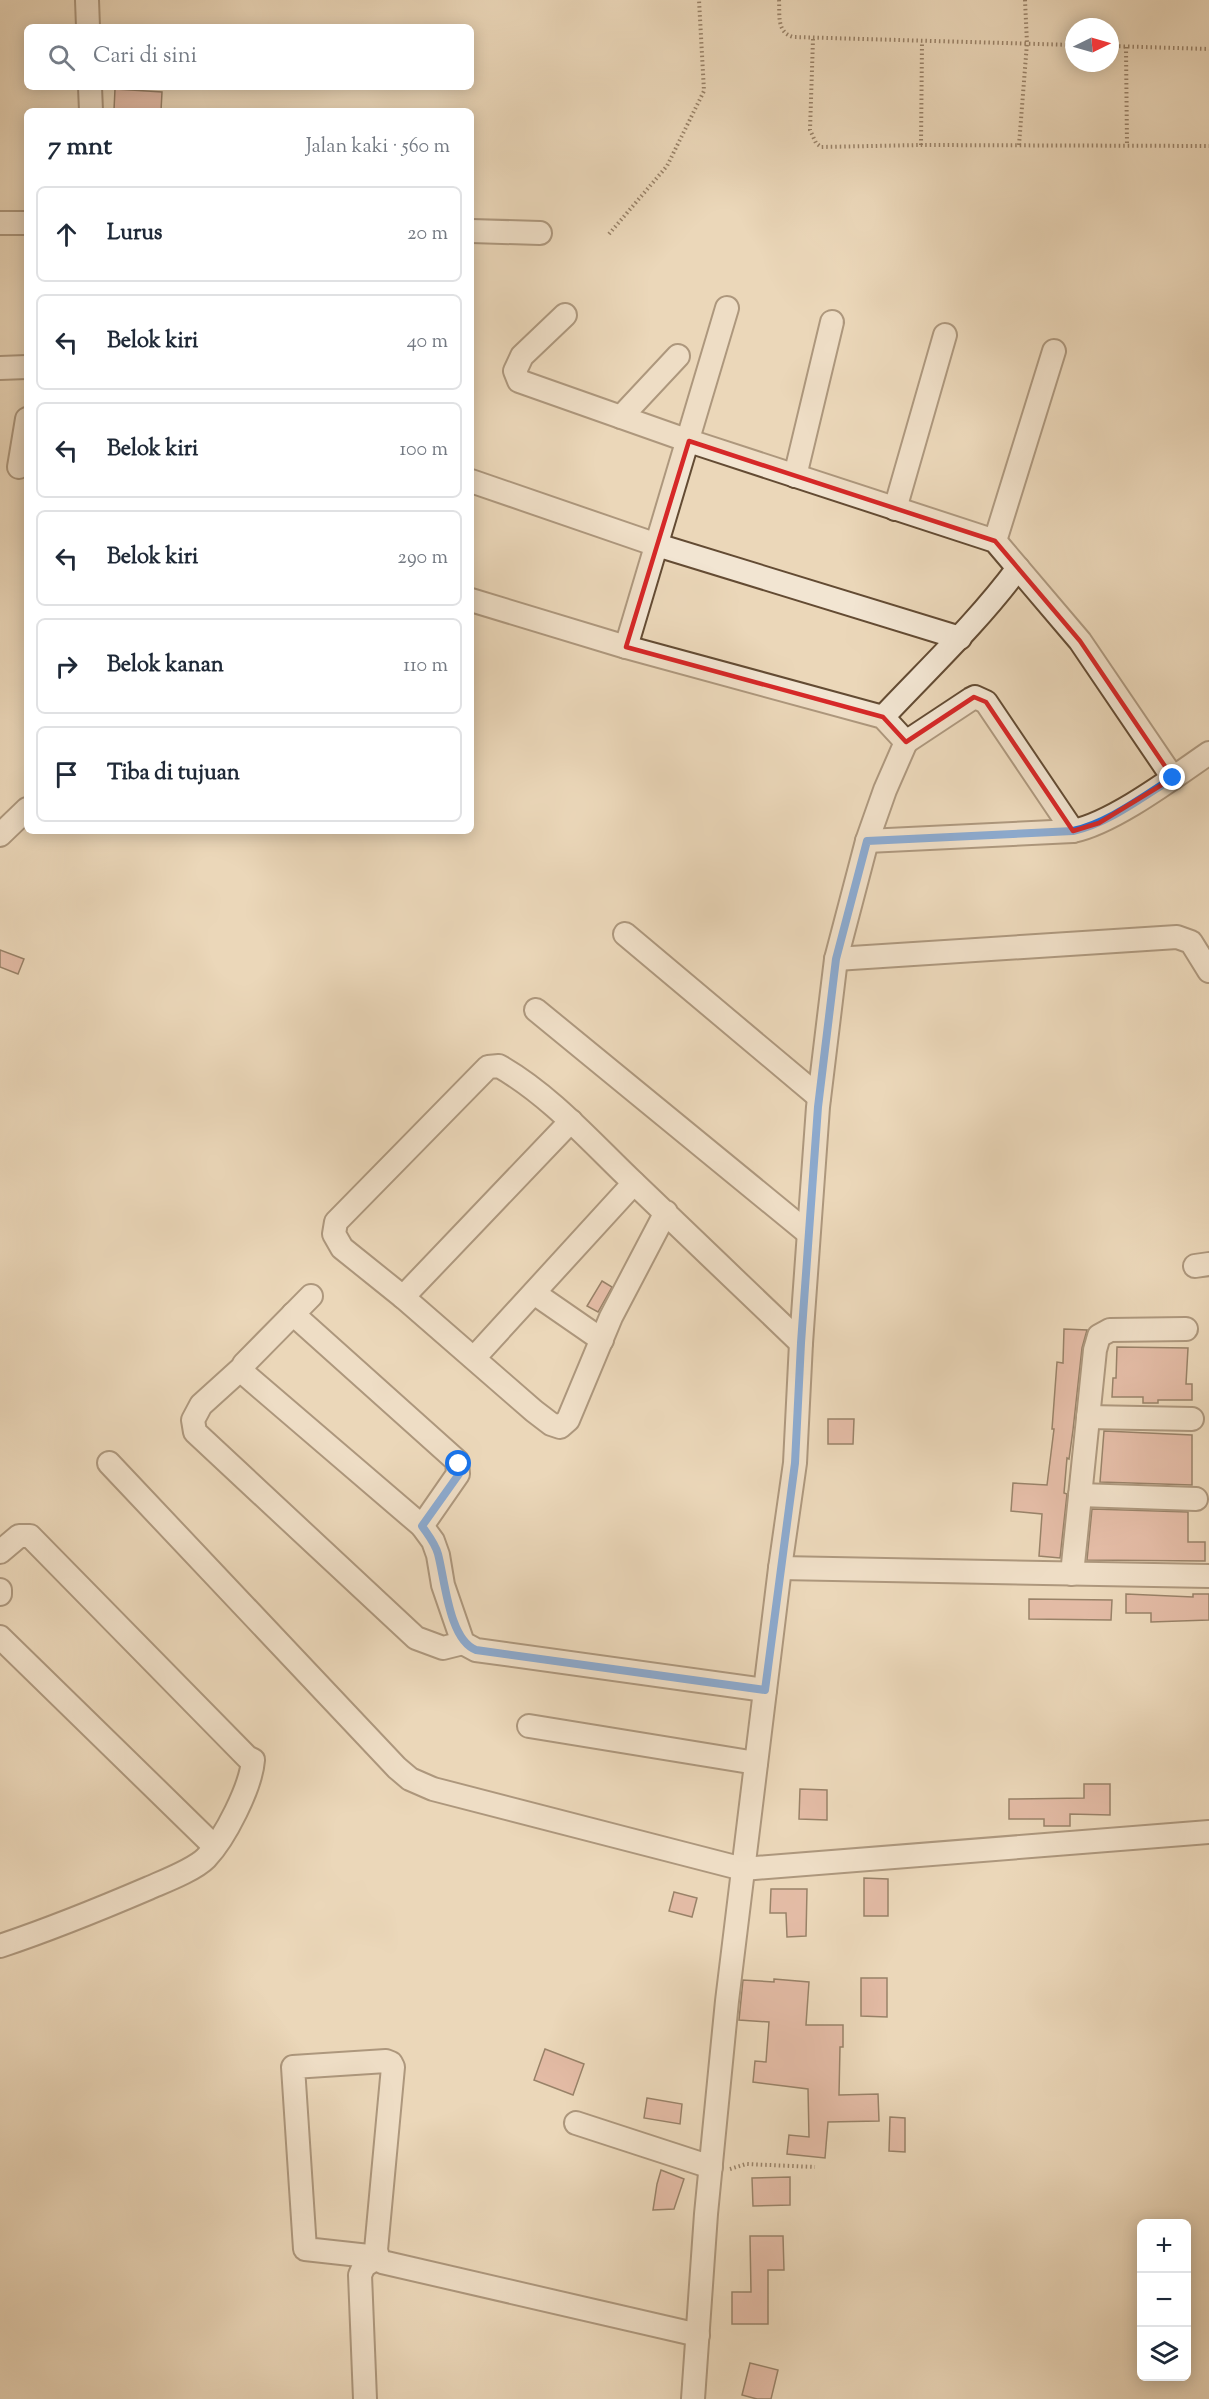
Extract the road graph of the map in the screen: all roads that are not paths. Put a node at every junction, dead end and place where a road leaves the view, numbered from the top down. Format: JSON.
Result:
{"nodes":[{"id":1,"x":87,"y":0,"type":"edge"},
{"id":2,"x":88,"y":24,"type":"edge"},
{"id":3,"x":90,"y":90,"type":"edge"},
{"id":4,"x":91,"y":108,"type":"edge"},
{"id":5,"x":0,"y":223,"type":"edge"},
{"id":6,"x":24,"y":223,"type":"edge"},
{"id":7,"x":474,"y":231,"type":"edge"},
{"id":8,"x":540,"y":233,"type":"dead end"},
{"id":9,"x":727,"y":308,"type":"dead end"},
{"id":10,"x":565,"y":315,"type":"dead end"},
{"id":11,"x":832,"y":322,"type":"dead end"},
{"id":12,"x":945,"y":334,"type":"dead end"},
{"id":13,"x":1054,"y":351,"type":"dead end"},
{"id":14,"x":678,"y":356,"type":"dead end"},
{"id":15,"x":24,"y":367,"type":"edge"},
{"id":16,"x":0,"y":368,"type":"edge"},
{"id":17,"x":621,"y":417,"type":"junction"},
{"id":18,"x":24,"y":435,"type":"edge"},
{"id":19,"x":689,"y":441,"type":"junction"},
{"id":20,"x":18,"y":467,"type":"dead end"},
{"id":21,"x":795,"y":476,"type":"junction"},
{"id":22,"x":474,"y":482,"type":"edge"},
{"id":23,"x":895,"y":509,"type":"junction"},
{"id":24,"x":995,"y":541,"type":"junction"},
{"id":25,"x":657,"y":545,"type":"junction"},
{"id":26,"x":1018,"y":568,"type":"junction"},
{"id":27,"x":474,"y":601,"type":"edge"},
{"id":28,"x":960,"y":638,"type":"junction"},
{"id":29,"x":626,"y":646,"type":"junction"},
{"id":30,"x":883,"y":717,"type":"junction"},
{"id":31,"x":906,"y":742,"type":"junction"},
{"id":32,"x":1209,"y":753,"type":"edge"},
{"id":33,"x":1173,"y":778,"type":"junction"},
{"id":34,"x":24,"y":812,"type":"edge"},
{"id":35,"x":1073,"y":831,"type":"junction"},
{"id":36,"x":0,"y":835,"type":"edge"},
{"id":37,"x":867,"y":841,"type":"junction"},
{"id":38,"x":625,"y":934,"type":"dead end"},
{"id":39,"x":836,"y":959,"type":"junction"},
{"id":40,"x":1209,"y":971,"type":"edge"},
{"id":41,"x":536,"y":1010,"type":"dead end"},
{"id":42,"x":819,"y":1097,"type":"junction"},
{"id":43,"x":571,"y":1121,"type":"junction"},
{"id":44,"x":634,"y":1184,"type":"junction"},
{"id":45,"x":666,"y":1212,"type":"junction"},
{"id":46,"x":808,"y":1233,"type":"junction"},
{"id":47,"x":534,"y":1293,"type":"junction"},
{"id":48,"x":311,"y":1296,"type":"dead end"},
{"id":49,"x":403,"y":1297,"type":"junction"},
{"id":50,"x":293,"y":1314,"type":"junction"},
{"id":51,"x":1186,"y":1329,"type":"dead end"},
{"id":52,"x":602,"y":1340,"type":"junction"},
{"id":53,"x":801,"y":1343,"type":"junction"},
{"id":54,"x":474,"y":1358,"type":"junction"},
{"id":55,"x":243,"y":1367,"type":"junction"},
{"id":56,"x":1088,"y":1417,"type":"junction"},
{"id":57,"x":1192,"y":1419,"type":"dead end"},
{"id":58,"x":109,"y":1463,"type":"dead end"},
{"id":59,"x":1080,"y":1495,"type":"junction"},
{"id":60,"x":1196,"y":1498,"type":"dead end"},
{"id":61,"x":422,"y":1526,"type":"junction"},
{"id":62,"x":0,"y":1552,"type":"edge"},
{"id":63,"x":780,"y":1568,"type":"junction"},
{"id":64,"x":1072,"y":1574,"type":"junction"},
{"id":65,"x":1209,"y":1576,"type":"edge"},
{"id":66,"x":0,"y":1637,"type":"edge"},
{"id":67,"x":463,"y":1643,"type":"junction"},
{"id":68,"x":765,"y":1690,"type":"junction"},
{"id":69,"x":529,"y":1726,"type":"dead end"},
{"id":70,"x":756,"y":1763,"type":"junction"},
{"id":71,"x":1209,"y":1832,"type":"edge"},
{"id":72,"x":214,"y":1846,"type":"junction"},
{"id":73,"x":743,"y":1869,"type":"junction"},
{"id":74,"x":0,"y":1946,"type":"edge"},
{"id":75,"x":576,"y":2123,"type":"dead end"},
{"id":76,"x":711,"y":2167,"type":"junction"},
{"id":77,"x":378,"y":2258,"type":"junction"},
{"id":78,"x":698,"y":2335,"type":"junction"},
{"id":79,"x":365,"y":2399,"type":"edge"},
{"id":80,"x":693,"y":2399,"type":"edge"}],
"edges":[{"from":1,"to":2,"type":"street"},
{"from":3,"to":4,"type":"street"},
{"from":5,"to":6,"type":"street"},
{"from":7,"to":8,"type":"street"},
{"from":9,"to":19,"type":"street"},
{"from":10,"to":17,"type":"street"},
{"from":11,"to":21,"type":"street"},
{"from":12,"to":23,"type":"street"},
{"from":13,"to":24,"type":"street"},
{"from":14,"to":17,"type":"street"},
{"from":15,"to":16,"type":"street"},
{"from":17,"to":19,"type":"street"},
{"from":18,"to":20,"type":"street"},
{"from":19,"to":21,"type":"street"},
{"from":19,"to":25,"type":"street"},
{"from":21,"to":23,"type":"street"},
{"from":22,"to":25,"type":"street"},
{"from":23,"to":24,"type":"street"},
{"from":24,"to":26,"type":"street"},
{"from":25,"to":28,"type":"street"},
{"from":25,"to":29,"type":"street"},
{"from":26,"to":28,"type":"street"},
{"from":26,"to":33,"type":"street"},
{"from":27,"to":29,"type":"street"},
{"from":28,"to":30,"type":"street"},
{"from":29,"to":30,"type":"street"},
{"from":30,"to":31,"type":"street"},
{"from":31,"to":35,"type":"street"},
{"from":31,"to":37,"type":"street"},
{"from":32,"to":33,"type":"street"},
{"from":33,"to":35,"type":"street"},
{"from":34,"to":36,"type":"street"},
{"from":35,"to":37,"type":"street"},
{"from":37,"to":39,"type":"street"},
{"from":38,"to":42,"type":"street"},
{"from":39,"to":40,"type":"street"},
{"from":39,"to":42,"type":"street"},
{"from":41,"to":46,"type":"street"},
{"from":42,"to":46,"type":"street"},
{"from":43,"to":44,"type":"street"},
{"from":43,"to":49,"type":"street"},
{"from":43,"to":49,"type":"street"},
{"from":44,"to":45,"type":"street"},
{"from":44,"to":47,"type":"street"},
{"from":45,"to":52,"type":"street"},
{"from":45,"to":53,"type":"street"},
{"from":46,"to":53,"type":"street"},
{"from":47,"to":52,"type":"street"},
{"from":47,"to":54,"type":"street"},
{"from":48,"to":50,"type":"street"},
{"from":49,"to":54,"type":"street"},
{"from":50,"to":55,"type":"street"},
{"from":50,"to":61,"type":"street"},
{"from":51,"to":56,"type":"street"},
{"from":52,"to":54,"type":"street"},
{"from":53,"to":63,"type":"street"},
{"from":55,"to":61,"type":"street"},
{"from":55,"to":67,"type":"street"},
{"from":56,"to":57,"type":"street"},
{"from":56,"to":59,"type":"street"},
{"from":58,"to":73,"type":"street"},
{"from":59,"to":60,"type":"street"},
{"from":59,"to":64,"type":"street"},
{"from":61,"to":67,"type":"street"},
{"from":62,"to":72,"type":"street"},
{"from":63,"to":64,"type":"street"},
{"from":63,"to":68,"type":"street"},
{"from":64,"to":65,"type":"street"},
{"from":66,"to":72,"type":"street"},
{"from":67,"to":68,"type":"street"},
{"from":68,"to":70,"type":"street"},
{"from":69,"to":70,"type":"street"},
{"from":70,"to":73,"type":"street"},
{"from":71,"to":73,"type":"street"},
{"from":72,"to":74,"type":"street"},
{"from":73,"to":76,"type":"street"},
{"from":75,"to":76,"type":"street"},
{"from":76,"to":78,"type":"street"},
{"from":77,"to":77,"type":"street"},
{"from":77,"to":78,"type":"street"},
{"from":77,"to":79,"type":"street"},
{"from":78,"to":80,"type":"street"}]}
